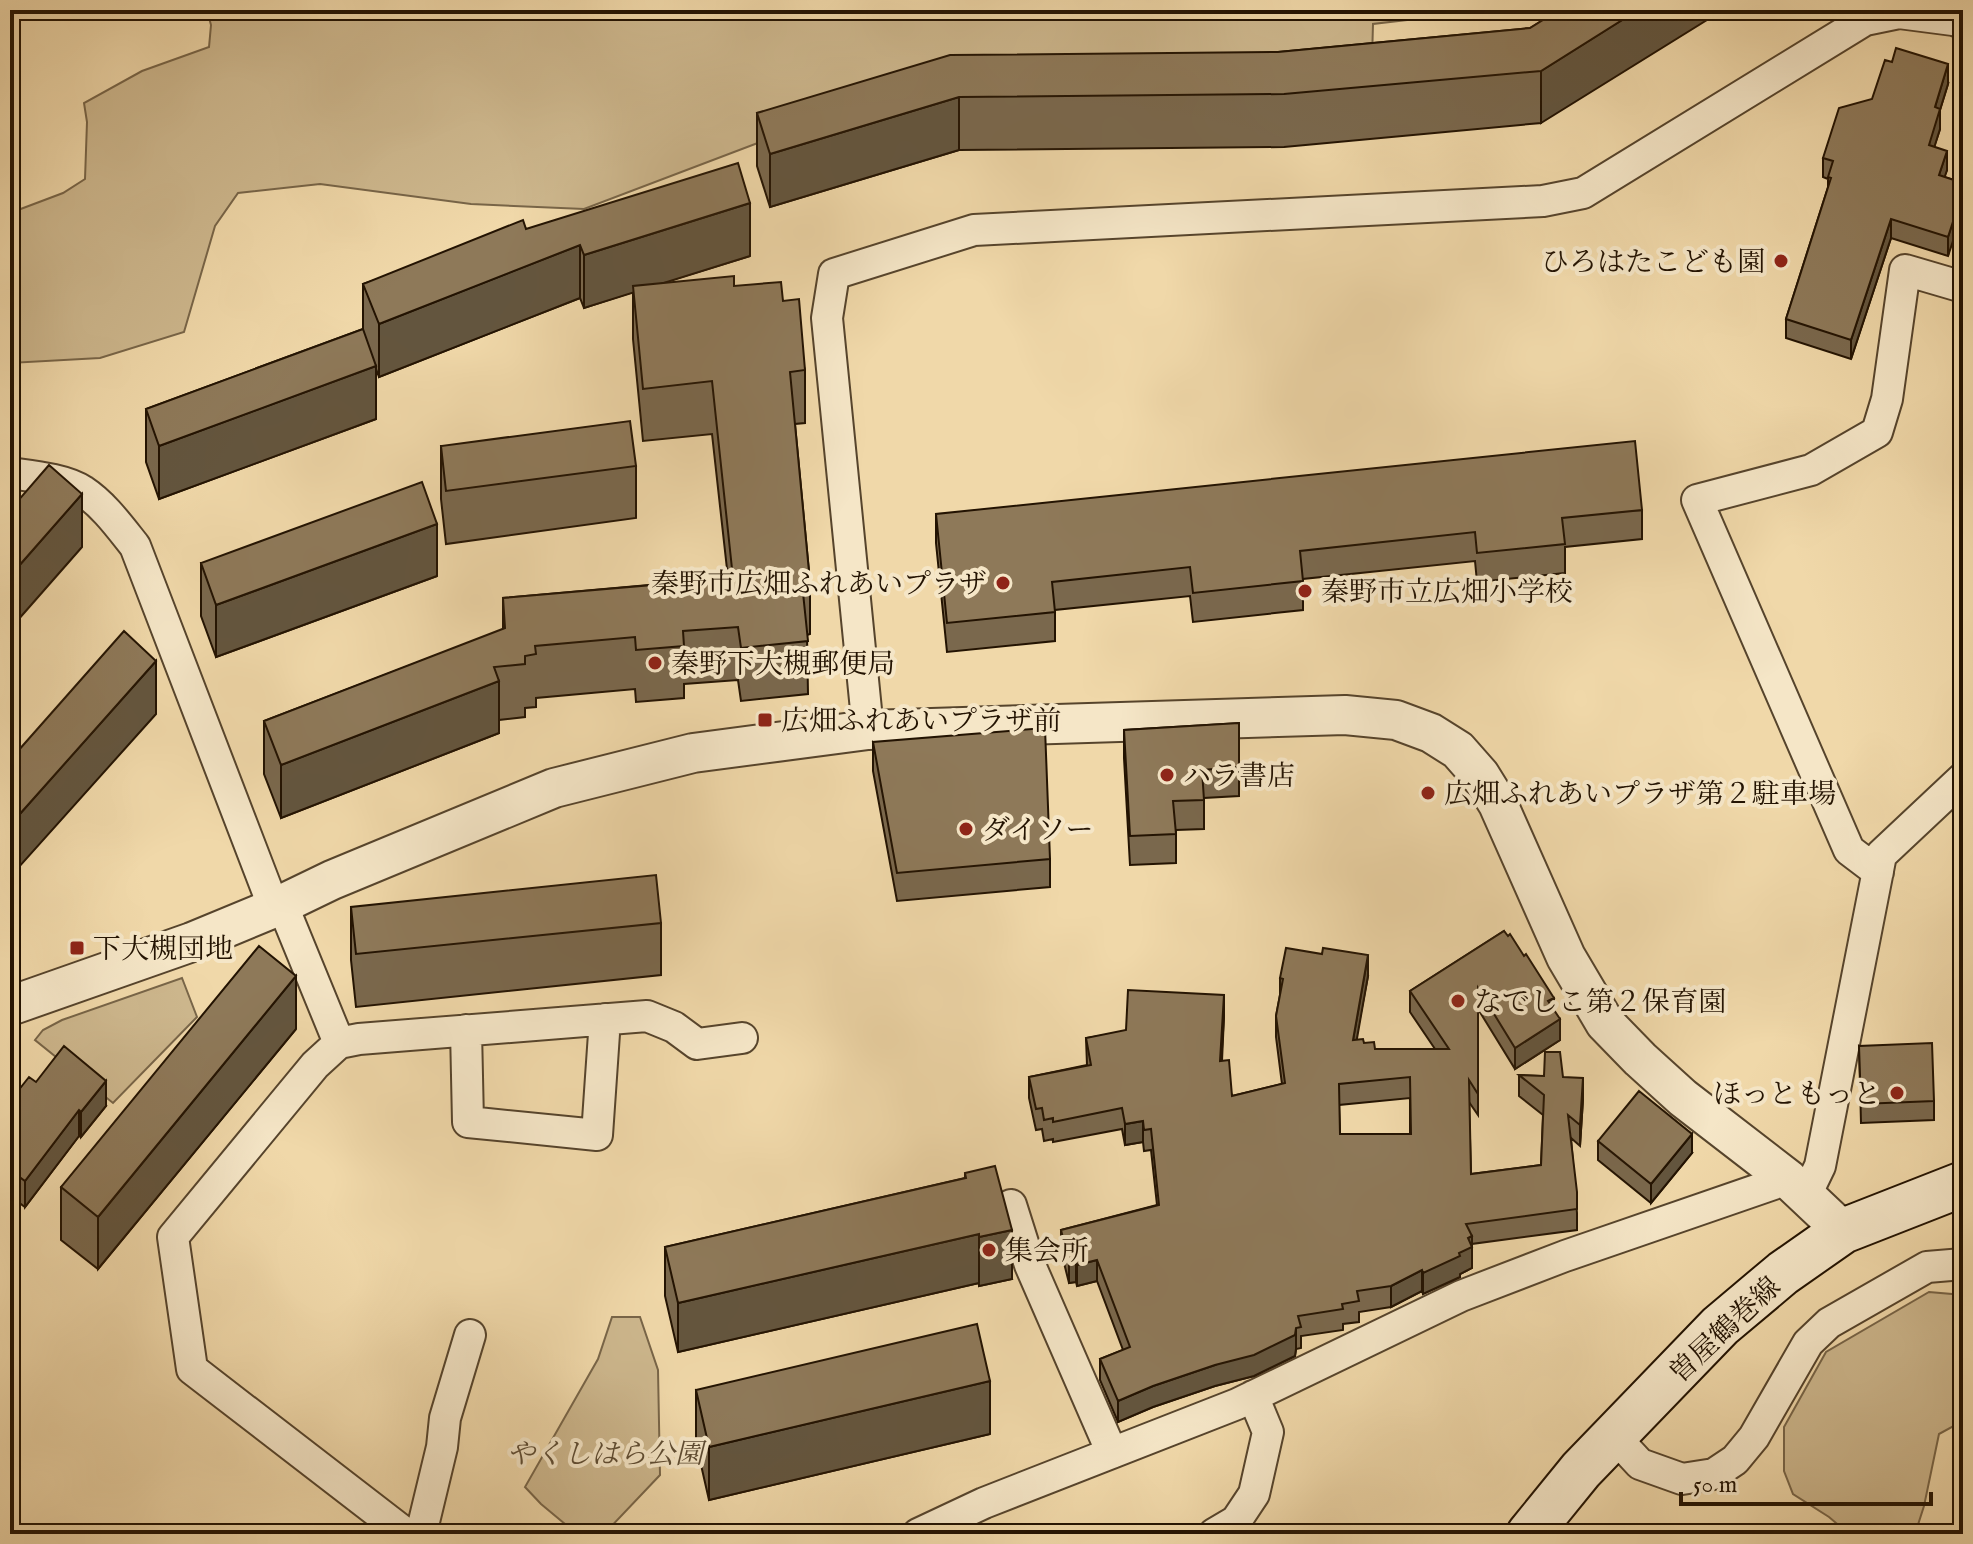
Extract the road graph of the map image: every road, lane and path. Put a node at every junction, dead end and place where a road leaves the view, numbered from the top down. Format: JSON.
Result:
{"nodes":[{"id":1,"x":1963,"y":23,"type":"edge"},
{"id":2,"x":1963,"y":285,"type":"edge"},
{"id":3,"x":10,"y":473,"type":"edge"},
{"id":4,"x":868,"y":730,"type":"junction"},
{"id":5,"x":1963,"y":778,"type":"edge"},
{"id":6,"x":1878,"y":872,"type":"junction"},
{"id":7,"x":278,"y":906,"type":"junction"},
{"id":8,"x":16,"y":1011,"type":"edge"},
{"id":9,"x":605,"y":1019,"type":"junction"},
{"id":10,"x":466,"y":1030,"type":"junction"},
{"id":11,"x":742,"y":1038,"type":"dead end"},
{"id":12,"x":339,"y":1043,"type":"junction"},
{"id":13,"x":1963,"y":1184,"type":"edge"},
{"id":14,"x":1797,"y":1187,"type":"junction"},
{"id":15,"x":1011,"y":1205,"type":"dead end"},
{"id":16,"x":1843,"y":1231,"type":"junction"},
{"id":17,"x":1963,"y":1264,"type":"edge"},
{"id":18,"x":470,"y":1335,"type":"dead end"},
{"id":19,"x":1253,"y":1396,"type":"junction"},
{"id":20,"x":1614,"y":1436,"type":"junction"},
{"id":21,"x":1112,"y":1453,"type":"junction"},
{"id":22,"x":406,"y":1534,"type":"edge"},
{"id":23,"x":421,"y":1534,"type":"edge"},
{"id":24,"x":918,"y":1534,"type":"edge"},
{"id":25,"x":1214,"y":1534,"type":"edge"},
{"id":26,"x":1529,"y":1534,"type":"edge"}],
"edges":[{"from":1,"to":4,"type":"street"},
{"from":2,"to":6,"type":"street"},
{"from":3,"to":7,"type":"street"},
{"from":4,"to":7,"type":"street"},
{"from":4,"to":14,"type":"street"},
{"from":5,"to":6,"type":"street"},
{"from":6,"to":14,"type":"street"},
{"from":7,"to":8,"type":"street"},
{"from":7,"to":12,"type":"street"},
{"from":9,"to":10,"type":"street"},
{"from":9,"to":10,"type":"street"},
{"from":9,"to":11,"type":"street"},
{"from":10,"to":12,"type":"street"},
{"from":12,"to":22,"type":"street"},
{"from":13,"to":16,"type":"main road","name":"曽屋鶴巻線"},
{"from":14,"to":16,"type":"street"},
{"from":14,"to":19,"type":"street"},
{"from":15,"to":21,"type":"street"},
{"from":16,"to":20,"type":"main road","name":"曽屋鶴巻線"},
{"from":17,"to":20,"type":"street"},
{"from":18,"to":23,"type":"street"},
{"from":19,"to":21,"type":"street"},
{"from":19,"to":25,"type":"street"},
{"from":20,"to":26,"type":"main road","name":"曽屋鶴巻線"},
{"from":21,"to":24,"type":"street"}]}
